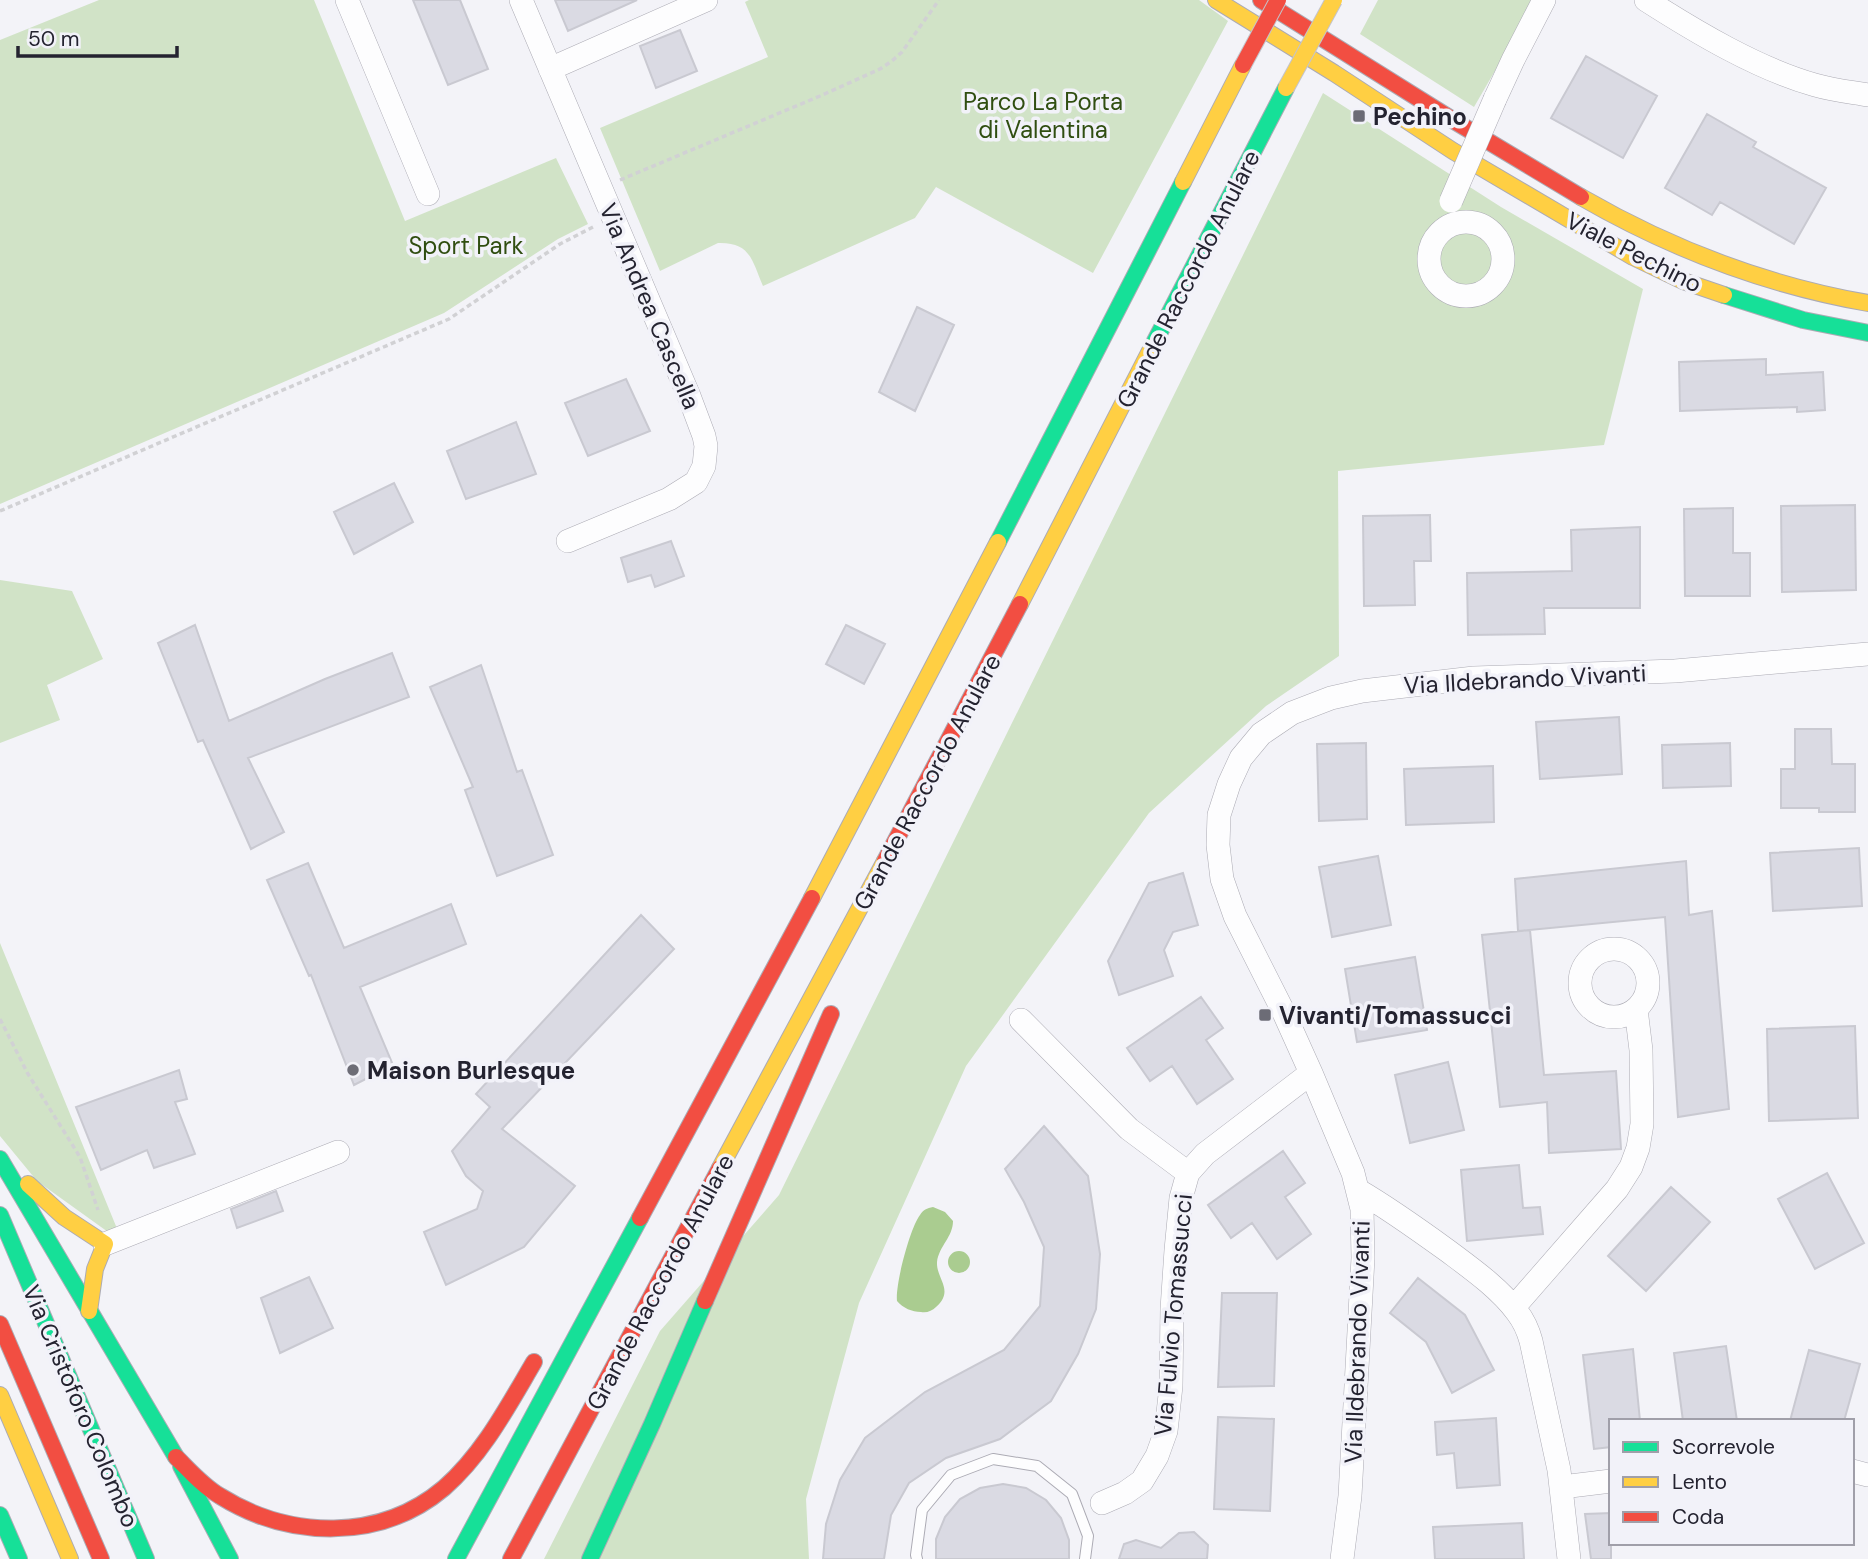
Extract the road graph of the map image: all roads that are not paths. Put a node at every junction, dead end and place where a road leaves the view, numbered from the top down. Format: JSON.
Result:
{"nodes":[{"id":1,"x":347,"y":0,"type":"edge"},
{"id":2,"x":521,"y":0,"type":"edge"},
{"id":3,"x":706,"y":0,"type":"edge"},
{"id":4,"x":1216,"y":0,"type":"edge"},
{"id":5,"x":1261,"y":0,"type":"edge"},
{"id":6,"x":1278,"y":0,"type":"edge"},
{"id":7,"x":1334,"y":0,"type":"edge"},
{"id":8,"x":1544,"y":0,"type":"edge"},
{"id":9,"x":1646,"y":0,"type":"edge"},
{"id":10,"x":550,"y":69,"type":"junction"},
{"id":11,"x":1868,"y":95,"type":"edge"},
{"id":12,"x":428,"y":194,"type":"dead end"},
{"id":13,"x":1446,"y":228,"type":"dead end"},
{"id":14,"x":1868,"y":303,"type":"edge"},
{"id":15,"x":1868,"y":333,"type":"edge"},
{"id":16,"x":568,"y":541,"type":"dead end"},
{"id":17,"x":1868,"y":654,"type":"edge"},
{"id":18,"x":950,"y":739,"type":"junction"},
{"id":19,"x":894,"y":877,"type":"dead end"},
{"id":20,"x":838,"y":999,"type":"dead end"},
{"id":21,"x":1636,"y":1009,"type":"dead end"},
{"id":22,"x":1021,"y":1020,"type":"dead end"},
{"id":23,"x":1311,"y":1073,"type":"junction"},
{"id":24,"x":338,"y":1152,"type":"dead end"},
{"id":25,"x":0,"y":1158,"type":"edge"},
{"id":26,"x":1188,"y":1173,"type":"junction"},
{"id":27,"x":1359,"y":1191,"type":"junction"},
{"id":28,"x":649,"y":1201,"type":"junction"},
{"id":29,"x":0,"y":1214,"type":"edge"},
{"id":30,"x":107,"y":1243,"type":"junction"},
{"id":31,"x":593,"y":1273,"type":"dead end"},
{"id":32,"x":1514,"y":1307,"type":"junction"},
{"id":33,"x":89,"y":1311,"type":"junction"},
{"id":34,"x":0,"y":1324,"type":"edge"},
{"id":35,"x":541,"y":1350,"type":"dead end"},
{"id":36,"x":0,"y":1395,"type":"edge"},
{"id":37,"x":176,"y":1457,"type":"junction"},
{"id":38,"x":1609,"y":1481,"type":"edge"},
{"id":39,"x":1562,"y":1487,"type":"junction"},
{"id":40,"x":1102,"y":1503,"type":"joint"},
{"id":41,"x":1079,"y":1511,"type":"junction"},
{"id":42,"x":0,"y":1515,"type":"edge"},
{"id":43,"x":19,"y":1559,"type":"edge"},
{"id":44,"x":70,"y":1559,"type":"edge"},
{"id":45,"x":100,"y":1559,"type":"edge"},
{"id":46,"x":146,"y":1559,"type":"edge"},
{"id":47,"x":230,"y":1559,"type":"edge"},
{"id":48,"x":456,"y":1559,"type":"edge"},
{"id":49,"x":511,"y":1559,"type":"edge"},
{"id":50,"x":590,"y":1559,"type":"edge"},
{"id":51,"x":917,"y":1559,"type":"edge"},
{"id":52,"x":1085,"y":1559,"type":"edge"},
{"id":53,"x":1342,"y":1559,"type":"edge"},
{"id":54,"x":1569,"y":1559,"type":"edge"}],
"edges":[{"from":1,"to":12,"type":"street"},
{"from":2,"to":10,"type":"street","name":"Via Andrea Cascella"},
{"from":3,"to":10,"type":"street"},
{"from":4,"to":15,"type":"main road","name":"Viale Pechino"},
{"from":5,"to":14,"type":"main road","name":"Viale Pechino"},
{"from":6,"to":28,"type":"main road","name":"Grande Raccordo Anulare","bridge":true},
{"from":7,"to":18,"type":"main road","name":"Grande Raccordo Anulare","bridge":true},
{"from":8,"to":13,"type":"street","bridge":true},
{"from":9,"to":11,"type":"street"},
{"from":10,"to":16,"type":"street","name":"Via Andrea Cascella"},
{"from":17,"to":23,"type":"street","name":"Via Ildebrando Vivanti"},
{"from":18,"to":19,"type":"main road"},
{"from":18,"to":49,"type":"main road","name":"Grande Raccordo Anulare"},
{"from":20,"to":50,"type":"main road"},
{"from":21,"to":32,"type":"street"},
{"from":22,"to":26,"type":"street"},
{"from":23,"to":26,"type":"street","name":"Via Fulvio Tomassucci"},
{"from":23,"to":27,"type":"street","name":"Via Ildebrando Vivanti"},
{"from":24,"to":30,"type":"street"},
{"from":25,"to":30,"type":"main road"},
{"from":25,"to":33,"type":"main road"},
{"from":26,"to":40,"type":"street","name":"Via Fulvio Tomassucci"},
{"from":27,"to":32,"type":"street"},
{"from":27,"to":53,"type":"street","name":"Via Ildebrando Vivanti"},
{"from":28,"to":31,"type":"main road"},
{"from":28,"to":48,"type":"main road","name":"Grande Raccordo Anulare"},
{"from":29,"to":46,"type":"main road","name":"Via Cristoforo Colombo"},
{"from":30,"to":33,"type":"main road"},
{"from":32,"to":39,"type":"street"},
{"from":33,"to":37,"type":"main road"},
{"from":34,"to":45,"type":"main road","name":"Via Cristoforo Colombo"},
{"from":35,"to":37,"type":"main road"},
{"from":36,"to":44,"type":"main road"},
{"from":37,"to":47,"type":"main road"},
{"from":38,"to":39,"type":"street"},
{"from":39,"to":54,"type":"street"},
{"from":40,"to":41,"type":"lane"},
{"from":41,"to":51,"type":"lane"},
{"from":41,"to":52,"type":"lane"},
{"from":42,"to":43,"type":"main road"}]}
